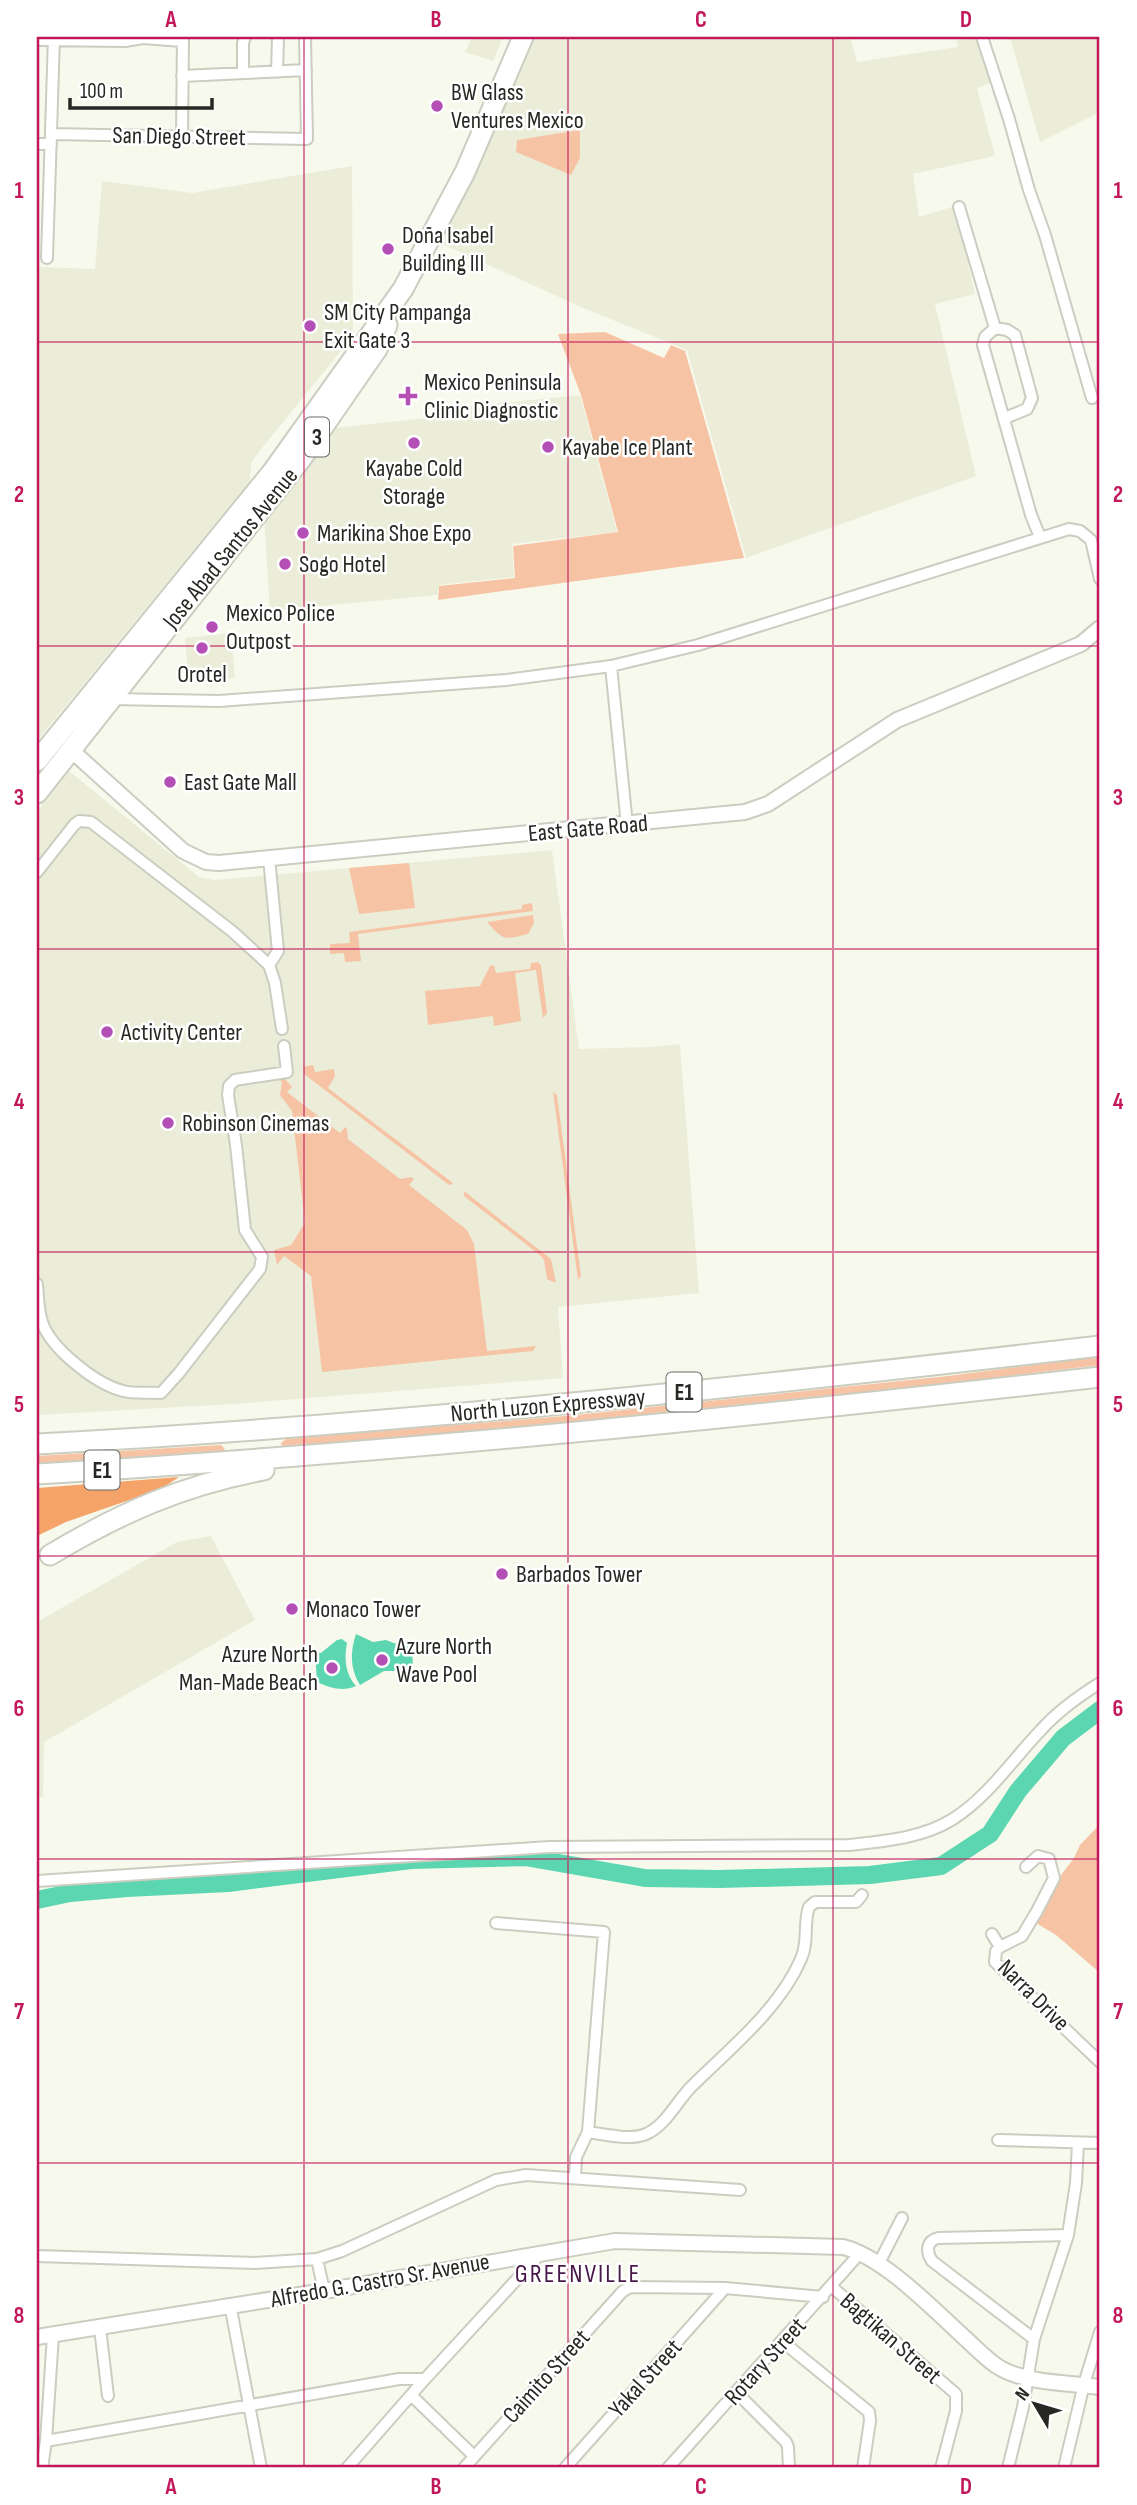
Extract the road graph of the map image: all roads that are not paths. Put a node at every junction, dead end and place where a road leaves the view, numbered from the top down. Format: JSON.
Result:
{"nodes":[{"id":1,"x":142,"y":37,"type":"edge"},
{"id":2,"x":245,"y":37,"type":"edge"},
{"id":3,"x":278,"y":37,"type":"edge"},
{"id":4,"x":305,"y":37,"type":"edge"},
{"id":5,"x":523,"y":37,"type":"edge"},
{"id":6,"x":982,"y":37,"type":"edge"},
{"id":7,"x":54,"y":38,"type":"edge"},
{"id":8,"x":111,"y":39,"type":"edge"},
{"id":9,"x":125,"y":39,"type":"edge"},
{"id":10,"x":182,"y":39,"type":"edge"},
{"id":11,"x":37,"y":40,"type":"edge"},
{"id":12,"x":306,"y":70,"type":"junction"},
{"id":13,"x":243,"y":72,"type":"junction"},
{"id":14,"x":277,"y":72,"type":"junction"},
{"id":15,"x":182,"y":76,"type":"junction"},
{"id":16,"x":182,"y":136,"type":"junction"},
{"id":17,"x":51,"y":139,"type":"junction"},
{"id":18,"x":37,"y":144,"type":"edge"},
{"id":19,"x":959,"y":207,"type":"dead end"},
{"id":20,"x":42,"y":225,"type":"edge"},
{"id":21,"x":47,"y":258,"type":"dead end"},
{"id":22,"x":995,"y":328,"type":"junction"},
{"id":23,"x":1092,"y":398,"type":"dead end"},
{"id":24,"x":1005,"y":418,"type":"junction"},
{"id":25,"x":1040,"y":537,"type":"junction"},
{"id":26,"x":1096,"y":538,"type":"edge"},
{"id":27,"x":204,"y":567,"type":"junction"},
{"id":28,"x":1100,"y":579,"type":"edge"},
{"id":29,"x":1100,"y":628,"type":"edge"},
{"id":30,"x":152,"y":645,"type":"junction"},
{"id":31,"x":611,"y":666,"type":"junction"},
{"id":32,"x":112,"y":699,"type":"junction"},
{"id":33,"x":71,"y":750,"type":"junction"},
{"id":34,"x":38,"y":770,"type":"edge"},
{"id":35,"x":37,"y":793,"type":"edge"},
{"id":36,"x":626,"y":825,"type":"junction"},
{"id":37,"x":269,"y":858,"type":"junction"},
{"id":38,"x":37,"y":872,"type":"edge"},
{"id":39,"x":269,"y":965,"type":"junction"},
{"id":40,"x":282,"y":1029,"type":"dead end"},
{"id":41,"x":284,"y":1046,"type":"dead end"},
{"id":42,"x":37,"y":1284,"type":"edge"},
{"id":43,"x":1100,"y":1346,"type":"edge"},
{"id":44,"x":1100,"y":1377,"type":"edge"},
{"id":45,"x":37,"y":1444,"type":"edge"},
{"id":46,"x":358,"y":1452,"type":"junction"},
{"id":47,"x":37,"y":1474,"type":"edge"},
{"id":48,"x":50,"y":1555,"type":"dead end"},
{"id":49,"x":1100,"y":1683,"type":"edge"},
{"id":50,"x":1026,"y":1867,"type":"dead end"},
{"id":51,"x":37,"y":1881,"type":"edge"},
{"id":52,"x":863,"y":1895,"type":"dead end"},
{"id":53,"x":496,"y":1923,"type":"dead end"},
{"id":54,"x":992,"y":1934,"type":"dead end"},
{"id":55,"x":1000,"y":1947,"type":"junction"},
{"id":56,"x":1100,"y":2062,"type":"edge"},
{"id":57,"x":587,"y":2132,"type":"junction"},
{"id":58,"x":998,"y":2140,"type":"dead end"},
{"id":59,"x":1078,"y":2143,"type":"junction"},
{"id":60,"x":1100,"y":2143,"type":"edge"},
{"id":61,"x":575,"y":2177,"type":"junction"},
{"id":62,"x":740,"y":2189,"type":"dead end"},
{"id":63,"x":902,"y":2218,"type":"dead end"},
{"id":64,"x":1068,"y":2235,"type":"junction"},
{"id":65,"x":543,"y":2251,"type":"junction"},
{"id":66,"x":861,"y":2252,"type":"junction"},
{"id":67,"x":37,"y":2256,"type":"edge"},
{"id":68,"x":317,"y":2259,"type":"junction"},
{"id":69,"x":878,"y":2265,"type":"junction"},
{"id":70,"x":832,"y":2287,"type":"junction"},
{"id":71,"x":725,"y":2288,"type":"junction"},
{"id":72,"x":324,"y":2291,"type":"junction"},
{"id":73,"x":823,"y":2297,"type":"junction"},
{"id":74,"x":230,"y":2304,"type":"junction"},
{"id":75,"x":100,"y":2328,"type":"junction"},
{"id":76,"x":1100,"y":2332,"type":"edge"},
{"id":77,"x":53,"y":2335,"type":"junction"},
{"id":78,"x":37,"y":2337,"type":"edge"},
{"id":79,"x":1034,"y":2339,"type":"junction"},
{"id":80,"x":783,"y":2342,"type":"junction"},
{"id":81,"x":1026,"y":2377,"type":"junction"},
{"id":82,"x":425,"y":2379,"type":"junction"},
{"id":83,"x":1084,"y":2384,"type":"junction"},
{"id":84,"x":1100,"y":2387,"type":"edge"},
{"id":85,"x":736,"y":2392,"type":"junction"},
{"id":86,"x":108,"y":2396,"type":"dead end"},
{"id":87,"x":412,"y":2396,"type":"junction"},
{"id":88,"x":248,"y":2404,"type":"junction"},
{"id":89,"x":46,"y":2441,"type":"junction"},
{"id":90,"x":474,"y":2456,"type":"junction"},
{"id":91,"x":571,"y":2466,"type":"edge"},
{"id":92,"x":42,"y":2468,"type":"edge"},
{"id":93,"x":261,"y":2468,"type":"edge"},
{"id":94,"x":347,"y":2468,"type":"edge"},
{"id":95,"x":464,"y":2468,"type":"edge"},
{"id":96,"x":668,"y":2468,"type":"edge"},
{"id":97,"x":789,"y":2468,"type":"edge"},
{"id":98,"x":863,"y":2468,"type":"edge"},
{"id":99,"x":942,"y":2468,"type":"edge"},
{"id":100,"x":1008,"y":2468,"type":"edge"},
{"id":101,"x":1064,"y":2468,"type":"edge"}],
"edges":[{"from":1,"to":9,"type":"street"},
{"from":1,"to":10,"type":"street"},
{"from":2,"to":13,"type":"street"},
{"from":3,"to":14,"type":"street"},
{"from":4,"to":12,"type":"street"},
{"from":5,"to":27,"type":"highway","name":"Jose Abad Santos Avenue","number":"3"},
{"from":6,"to":23,"type":"street"},
{"from":7,"to":8,"type":"street"},
{"from":7,"to":11,"type":"street"},
{"from":7,"to":17,"type":"street"},
{"from":8,"to":9,"type":"street"},
{"from":10,"to":15,"type":"street"},
{"from":12,"to":14,"type":"street"},
{"from":12,"to":16,"type":"street","name":"San Diego Street"},
{"from":13,"to":14,"type":"street"},
{"from":13,"to":15,"type":"street"},
{"from":15,"to":16,"type":"street"},
{"from":16,"to":17,"type":"street","name":"San Diego Street"},
{"from":17,"to":18,"type":"street","name":"San Diego Street"},
{"from":17,"to":20,"type":"street"},
{"from":19,"to":22,"type":"street"},
{"from":20,"to":21,"type":"street"},
{"from":22,"to":24,"type":"street"},
{"from":22,"to":24,"type":"street"},
{"from":24,"to":25,"type":"street"},
{"from":25,"to":26,"type":"street"},
{"from":25,"to":31,"type":"street"},
{"from":26,"to":28,"type":"street"},
{"from":27,"to":30,"type":"highway","name":"Jose Abad Santos Avenue","number":"3"},
{"from":27,"to":34,"type":"highway","name":"Jose Abad Santos Avenue","number":"3"},
{"from":29,"to":36,"type":"street","name":"East Gate Road"},
{"from":30,"to":32,"type":"highway","name":"Jose Abad Santos Avenue","number":"3"},
{"from":30,"to":34,"type":"highway"},
{"from":31,"to":32,"type":"street"},
{"from":31,"to":36,"type":"street"},
{"from":32,"to":33,"type":"highway","name":"Jose Abad Santos Avenue","number":"3"},
{"from":33,"to":35,"type":"highway","name":"Jose Abad Santos Avenue","number":"3"},
{"from":33,"to":37,"type":"street","name":"East Gate Road"},
{"from":36,"to":37,"type":"street","name":"East Gate Road"},
{"from":37,"to":39,"type":"street"},
{"from":38,"to":39,"type":"street"},
{"from":39,"to":40,"type":"street"},
{"from":41,"to":42,"type":"street"},
{"from":43,"to":45,"type":"highway","name":"North Luzon Expressway","number":"E1"},
{"from":44,"to":46,"type":"highway","name":"North Luzon Expressway","number":"E1"},
{"from":46,"to":47,"type":"highway","name":"North Luzon Expressway","number":"E1"},
{"from":46,"to":48,"type":"highway"},
{"from":49,"to":51,"type":"street"},
{"from":50,"to":55,"type":"street","name":"Narra Drive"},
{"from":52,"to":57,"type":"street"},
{"from":53,"to":57,"type":"street"},
{"from":54,"to":55,"type":"street"},
{"from":55,"to":56,"type":"street","name":"Narra Drive"},
{"from":57,"to":61,"type":"street"},
{"from":58,"to":59,"type":"street"},
{"from":59,"to":60,"type":"street"},
{"from":59,"to":64,"type":"street"},
{"from":61,"to":62,"type":"street"},
{"from":61,"to":68,"type":"street"},
{"from":63,"to":69,"type":"street"},
{"from":64,"to":79,"type":"street"},
{"from":64,"to":79,"type":"street"},
{"from":65,"to":66,"type":"street","name":"Alfredo G. Castro Sr. Avenue"},
{"from":65,"to":72,"type":"street","name":"Alfredo G. Castro Sr. Avenue"},
{"from":65,"to":82,"type":"street"},
{"from":66,"to":69,"type":"street","name":"Alfredo G. Castro Sr. Avenue"},
{"from":66,"to":70,"type":"street","name":"Rotary Street"},
{"from":67,"to":68,"type":"street"},
{"from":68,"to":72,"type":"street"},
{"from":69,"to":81,"type":"street","name":"Alfredo G. Castro Sr. Avenue"},
{"from":70,"to":73,"type":"street","name":"Rotary Street"},
{"from":70,"to":99,"type":"street","name":"Bagtikan Street"},
{"from":71,"to":73,"type":"street"},
{"from":71,"to":90,"type":"street","name":"Caimito Street"},
{"from":71,"to":91,"type":"street","name":"Yakal Street"},
{"from":72,"to":74,"type":"street","name":"Alfredo G. Castro Sr. Avenue"},
{"from":73,"to":80,"type":"street","name":"Rotary Street"},
{"from":74,"to":75,"type":"street","name":"Alfredo G. Castro Sr. Avenue"},
{"from":74,"to":88,"type":"street"},
{"from":75,"to":77,"type":"street","name":"Alfredo G. Castro Sr. Avenue"},
{"from":75,"to":86,"type":"street"},
{"from":76,"to":83,"type":"street"},
{"from":77,"to":78,"type":"street","name":"Alfredo G. Castro Sr. Avenue"},
{"from":77,"to":89,"type":"street"},
{"from":79,"to":81,"type":"street"},
{"from":80,"to":85,"type":"street","name":"Rotary Street"},
{"from":80,"to":98,"type":"street"},
{"from":81,"to":83,"type":"street","name":"Alfredo G. Castro Sr. Avenue"},
{"from":81,"to":100,"type":"street"},
{"from":82,"to":87,"type":"street"},
{"from":82,"to":88,"type":"street"},
{"from":83,"to":84,"type":"street","name":"Alfredo G. Castro Sr. Avenue"},
{"from":83,"to":101,"type":"street"},
{"from":85,"to":96,"type":"street","name":"Rotary Street"},
{"from":85,"to":97,"type":"street"},
{"from":87,"to":90,"type":"street"},
{"from":87,"to":94,"type":"street"},
{"from":88,"to":89,"type":"street"},
{"from":88,"to":93,"type":"street"},
{"from":89,"to":92,"type":"street"},
{"from":90,"to":95,"type":"street","name":"Caimito Street"}]}
